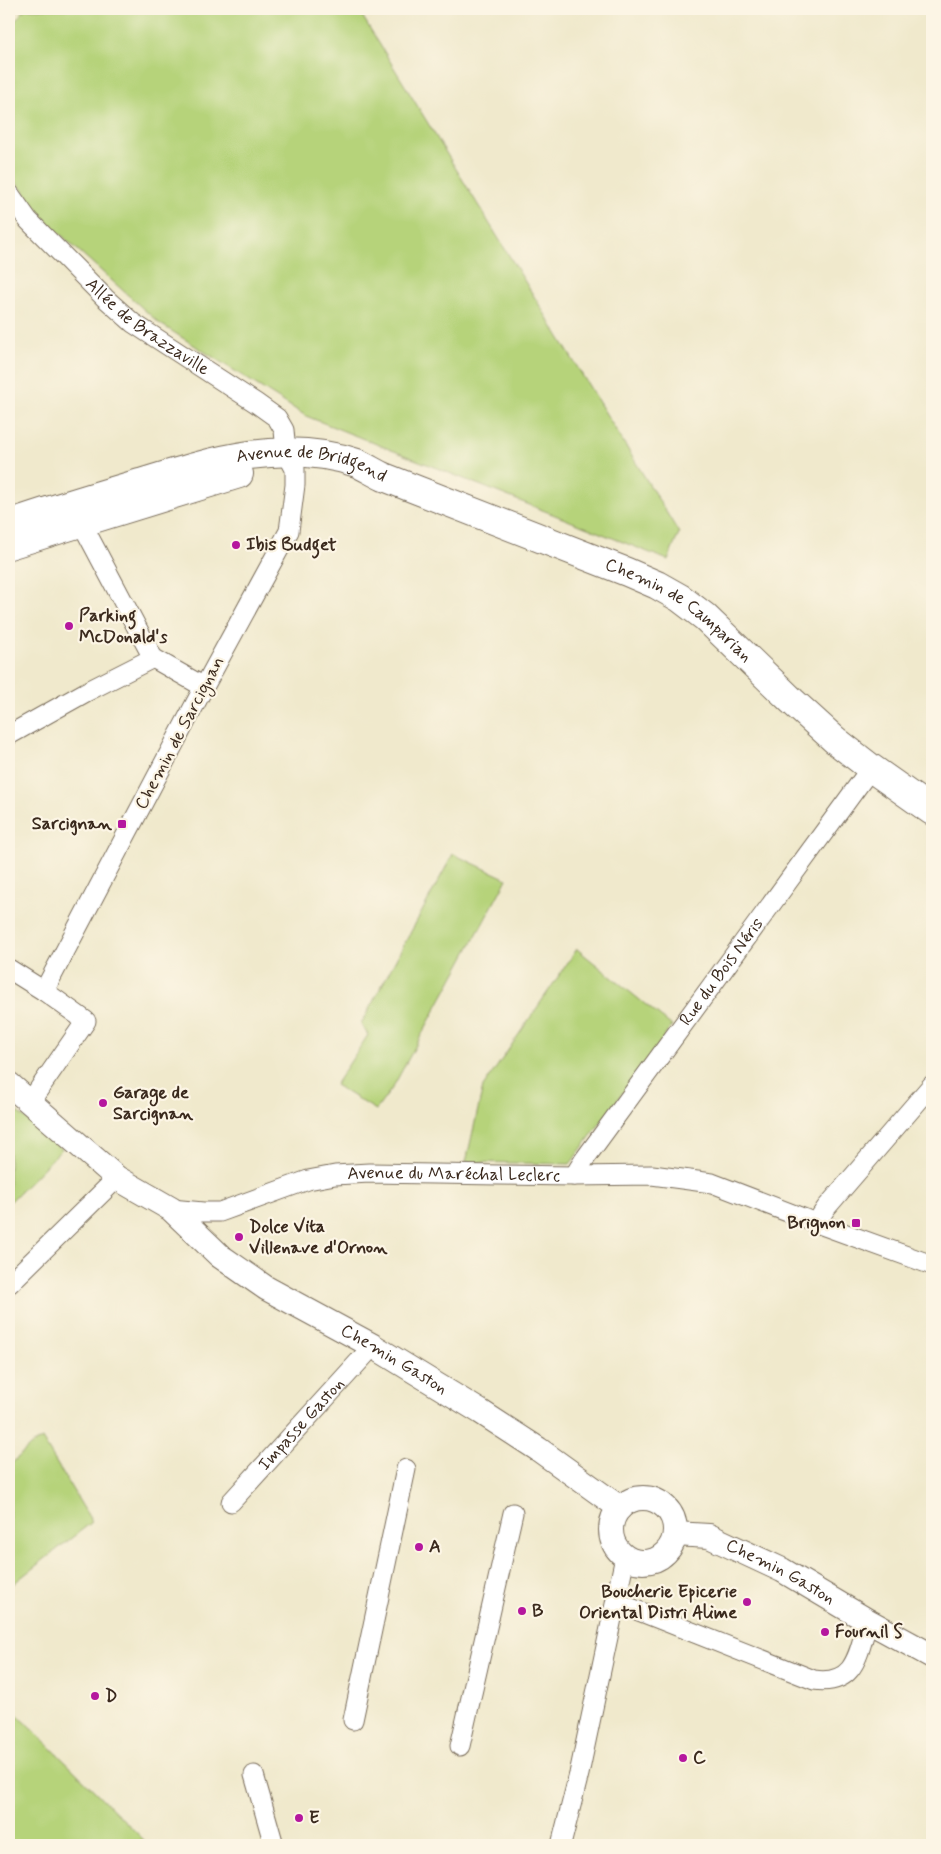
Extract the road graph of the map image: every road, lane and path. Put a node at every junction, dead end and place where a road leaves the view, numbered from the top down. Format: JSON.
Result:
{"nodes":[{"id":1,"x":9,"y":193,"type":"edge"},
{"id":2,"x":290,"y":460,"type":"junction"},
{"id":3,"x":384,"y":477,"type":"joint"},
{"id":4,"x":81,"y":522,"type":"junction"},
{"id":5,"x":9,"y":524,"type":"edge"},
{"id":6,"x":9,"y":545,"type":"edge"},
{"id":7,"x":153,"y":658,"type":"junction"},
{"id":8,"x":204,"y":686,"type":"junction"},
{"id":9,"x":9,"y":735,"type":"edge"},
{"id":10,"x":871,"y":768,"type":"junction"},
{"id":11,"x":932,"y":811,"type":"edge"},
{"id":12,"x":9,"y":969,"type":"edge"},
{"id":13,"x":44,"y":991,"type":"junction"},
{"id":14,"x":9,"y":1084,"type":"edge"},
{"id":15,"x":932,"y":1085,"type":"edge"},
{"id":16,"x":30,"y":1102,"type":"junction"},
{"id":17,"x":574,"y":1176,"type":"junction"},
{"id":18,"x":117,"y":1178,"type":"junction"},
{"id":19,"x":171,"y":1209,"type":"junction"},
{"id":20,"x":816,"y":1223,"type":"junction"},
{"id":21,"x":932,"y":1265,"type":"edge"},
{"id":22,"x":9,"y":1284,"type":"edge"},
{"id":23,"x":372,"y":1346,"type":"junction"},
{"id":24,"x":406,"y":1470,"type":"dead end"},
{"id":25,"x":231,"y":1502,"type":"dead end"},
{"id":26,"x":620,"y":1508,"type":"junction"},
{"id":27,"x":513,"y":1513,"type":"dead end"},
{"id":28,"x":675,"y":1534,"type":"junction"},
{"id":29,"x":625,"y":1557,"type":"junction"},
{"id":30,"x":616,"y":1602,"type":"junction"},
{"id":31,"x":868,"y":1621,"type":"junction"},
{"id":32,"x":932,"y":1656,"type":"edge"},
{"id":33,"x":352,"y":1720,"type":"dead end"},
{"id":34,"x":460,"y":1746,"type":"dead end"},
{"id":35,"x":254,"y":1775,"type":"dead end"},
{"id":36,"x":274,"y":1845,"type":"edge"},
{"id":37,"x":561,"y":1845,"type":"edge"}],
"edges":[{"from":1,"to":2,"type":"street","name":"Allée de Brazzaville"},
{"from":2,"to":3,"type":"main road","name":"Avenue de Bridgend"},
{"from":2,"to":4,"type":"main road","name":"Avenue de Bridgend"},
{"from":2,"to":5,"type":"main road","name":"Avenue de Bridgend"},
{"from":2,"to":8,"type":"street","name":"Chemin de Sarcignan"},
{"from":3,"to":10,"type":"main road","name":"Chemin de Camparian"},
{"from":4,"to":6,"type":"main road","name":"Avenue de Bridgend"},
{"from":4,"to":7,"type":"street"},
{"from":7,"to":8,"type":"street"},
{"from":7,"to":9,"type":"street"},
{"from":8,"to":13,"type":"street","name":"Chemin de Sarcignan"},
{"from":10,"to":11,"type":"main road","name":"Chemin de Camparian"},
{"from":10,"to":17,"type":"street","name":"Rue du Bois Néris"},
{"from":12,"to":13,"type":"street"},
{"from":13,"to":16,"type":"street"},
{"from":14,"to":16,"type":"street","name":"Avenue du Maréchal Leclerc"},
{"from":15,"to":20,"type":"street"},
{"from":16,"to":18,"type":"street","name":"Avenue du Maréchal Leclerc"},
{"from":17,"to":19,"type":"street","name":"Avenue du Maréchal Leclerc"},
{"from":17,"to":20,"type":"street","name":"Avenue du Maréchal Leclerc"},
{"from":18,"to":19,"type":"street","name":"Avenue du Maréchal Leclerc"},
{"from":18,"to":22,"type":"street"},
{"from":19,"to":23,"type":"street","name":"Chemin Gaston"},
{"from":20,"to":21,"type":"street","name":"Avenue du Maréchal Leclerc"},
{"from":23,"to":25,"type":"street","name":"Impasse Gaston"},
{"from":23,"to":26,"type":"street","name":"Chemin Gaston"},
{"from":24,"to":33,"type":"street"},
{"from":26,"to":28,"type":"street"},
{"from":26,"to":29,"type":"street"},
{"from":27,"to":34,"type":"street"},
{"from":28,"to":29,"type":"street"},
{"from":28,"to":31,"type":"street","name":"Chemin Gaston"},
{"from":29,"to":30,"type":"street"},
{"from":30,"to":31,"type":"street"},
{"from":30,"to":37,"type":"street"},
{"from":31,"to":32,"type":"street","name":"Chemin Gaston"},
{"from":35,"to":36,"type":"street"}]}
